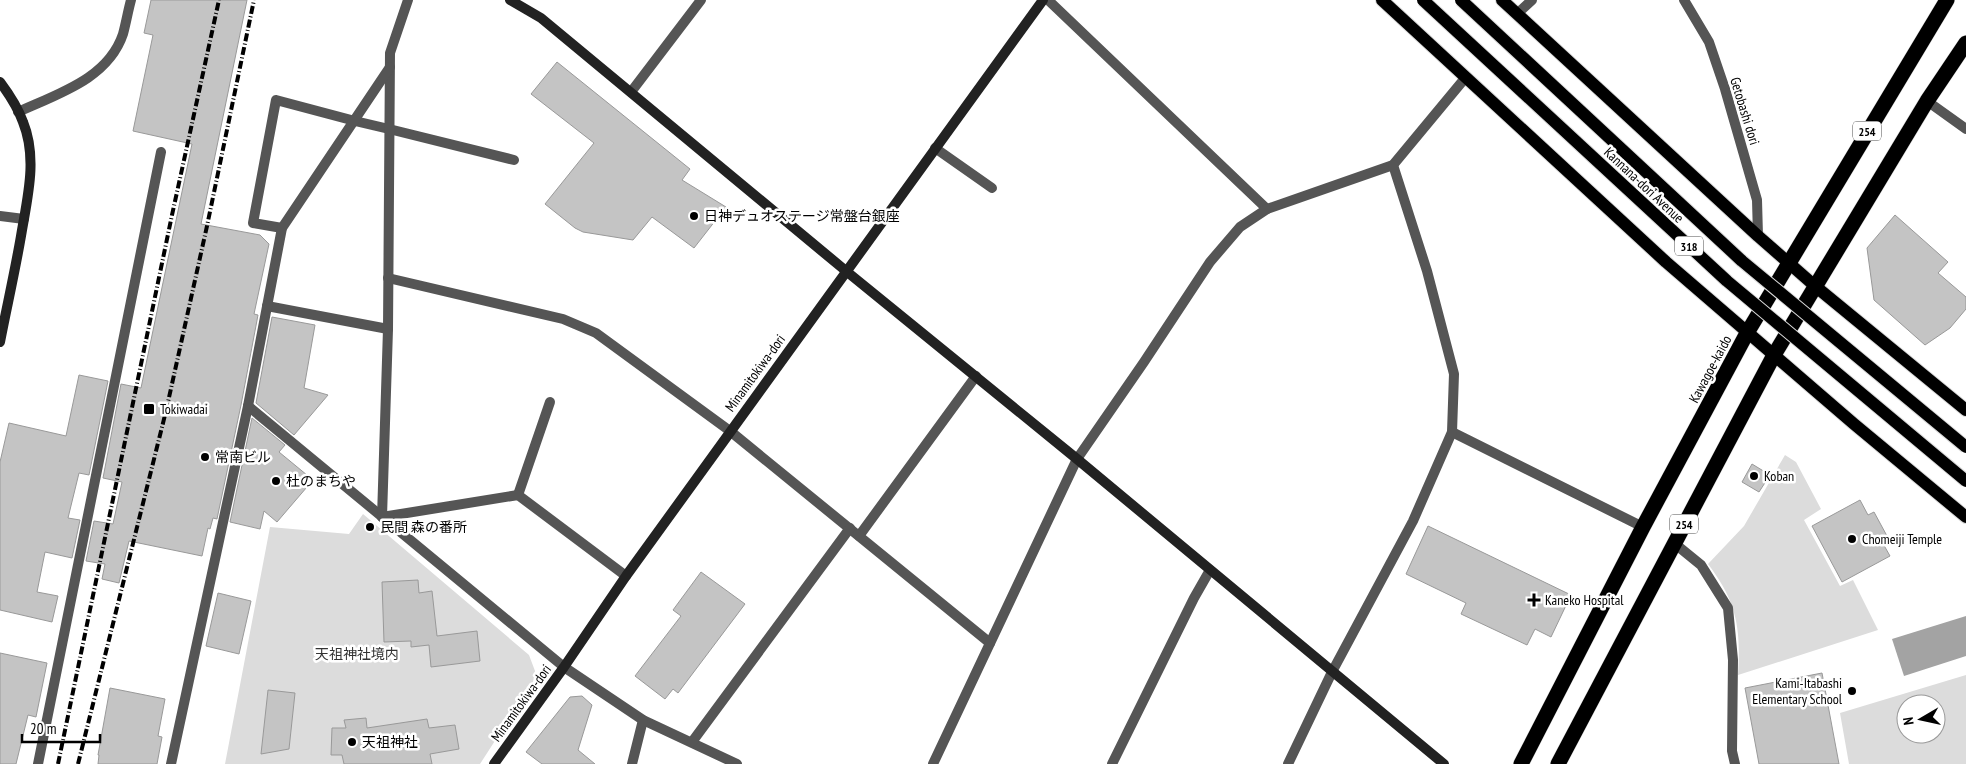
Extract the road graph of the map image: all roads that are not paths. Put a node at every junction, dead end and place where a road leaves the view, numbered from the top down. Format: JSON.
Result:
{"nodes":[{"id":1,"x":131,"y":0,"type":"edge"},
{"id":2,"x":408,"y":0,"type":"edge"},
{"id":3,"x":510,"y":0,"type":"edge"},
{"id":4,"x":701,"y":0,"type":"edge"},
{"id":5,"x":1043,"y":0,"type":"edge"},
{"id":6,"x":1048,"y":0,"type":"edge"},
{"id":7,"x":1382,"y":0,"type":"edge"},
{"id":8,"x":1423,"y":0,"type":"edge"},
{"id":9,"x":1461,"y":0,"type":"edge"},
{"id":10,"x":1502,"y":0,"type":"edge"},
{"id":11,"x":1532,"y":0,"type":"edge"},
{"id":12,"x":1684,"y":0,"type":"edge"},
{"id":13,"x":1947,"y":0,"type":"edge"},
{"id":14,"x":1517,"y":14,"type":"junction"},
{"id":15,"x":1966,"y":43,"type":"edge"},
{"id":16,"x":390,"y":67,"type":"junction"},
{"id":17,"x":1466,"y":77,"type":"junction"},
{"id":18,"x":0,"y":82,"type":"edge"},
{"id":19,"x":631,"y":92,"type":"junction"},
{"id":20,"x":1927,"y":101,"type":"junction"},
{"id":21,"x":18,"y":112,"type":"junction"},
{"id":22,"x":355,"y":121,"type":"junction"},
{"id":23,"x":389,"y":129,"type":"junction"},
{"id":24,"x":1966,"y":129,"type":"edge"},
{"id":25,"x":935,"y":148,"type":"junction"},
{"id":26,"x":161,"y":152,"type":"dead end"},
{"id":27,"x":514,"y":160,"type":"dead end"},
{"id":28,"x":1393,"y":165,"type":"junction"},
{"id":29,"x":992,"y":188,"type":"dead end"},
{"id":30,"x":1267,"y":209,"type":"junction"},
{"id":31,"x":0,"y":216,"type":"edge"},
{"id":32,"x":24,"y":219,"type":"junction"},
{"id":33,"x":282,"y":228,"type":"junction"},
{"id":34,"x":1758,"y":236,"type":"junction"},
{"id":35,"x":1788,"y":263,"type":"junction"},
{"id":36,"x":846,"y":271,"type":"junction"},
{"id":37,"x":388,"y":278,"type":"junction"},
{"id":38,"x":1815,"y":286,"type":"junction"},
{"id":39,"x":267,"y":306,"type":"junction"},
{"id":40,"x":388,"y":330,"type":"junction"},
{"id":41,"x":1748,"y":333,"type":"junction"},
{"id":42,"x":0,"y":342,"type":"edge"},
{"id":43,"x":1774,"y":355,"type":"junction"},
{"id":44,"x":976,"y":376,"type":"junction"},
{"id":45,"x":550,"y":402,"type":"dead end"},
{"id":46,"x":248,"y":406,"type":"junction"},
{"id":47,"x":1966,"y":410,"type":"edge"},
{"id":48,"x":730,"y":431,"type":"junction"},
{"id":49,"x":1452,"y":432,"type":"junction"},
{"id":50,"x":1966,"y":447,"type":"edge"},
{"id":51,"x":1077,"y":459,"type":"junction"},
{"id":52,"x":1966,"y":481,"type":"edge"},
{"id":53,"x":518,"y":495,"type":"junction"},
{"id":54,"x":382,"y":517,"type":"junction"},
{"id":55,"x":1966,"y":517,"type":"edge"},
{"id":56,"x":1643,"y":527,"type":"junction"},
{"id":57,"x":850,"y":528,"type":"junction"},
{"id":58,"x":859,"y":536,"type":"junction"},
{"id":59,"x":1674,"y":543,"type":"junction"},
{"id":60,"x":1210,"y":570,"type":"junction"},
{"id":61,"x":626,"y":576,"type":"junction"},
{"id":62,"x":990,"y":643,"type":"junction"},
{"id":63,"x":564,"y":666,"type":"junction"},
{"id":64,"x":1332,"y":672,"type":"junction"},
{"id":65,"x":643,"y":720,"type":"junction"},
{"id":66,"x":692,"y":742,"type":"junction"},
{"id":67,"x":38,"y":764,"type":"edge"},
{"id":68,"x":171,"y":764,"type":"edge"},
{"id":69,"x":494,"y":764,"type":"edge"},
{"id":70,"x":632,"y":764,"type":"edge"},
{"id":71,"x":737,"y":764,"type":"edge"},
{"id":72,"x":933,"y":764,"type":"edge"},
{"id":73,"x":1112,"y":764,"type":"edge"},
{"id":74,"x":1288,"y":764,"type":"edge"},
{"id":75,"x":1444,"y":764,"type":"edge"},
{"id":76,"x":1521,"y":764,"type":"edge"},
{"id":77,"x":1558,"y":764,"type":"edge"},
{"id":78,"x":1735,"y":764,"type":"edge"}],
"edges":[{"from":1,"to":21,"type":"street"},
{"from":2,"to":16,"type":"street"},
{"from":3,"to":19,"type":"street"},
{"from":4,"to":19,"type":"street"},
{"from":5,"to":25,"type":"street","name":"Minamitokiwa-dori"},
{"from":6,"to":30,"type":"street"},
{"from":7,"to":17,"type":"main road"},
{"from":8,"to":52,"type":"main road","name":"Kannana-dori Avenue","number":"318","bridge":true},
{"from":9,"to":50,"type":"main road","name":"Kannana-dori Avenue","number":"318","bridge":true},
{"from":10,"to":14,"type":"main road"},
{"from":11,"to":14,"type":"street"},
{"from":12,"to":34,"type":"street","name":"Getobashi dori"},
{"from":13,"to":35,"type":"highway","name":"Kawagoe-kaido","number":"254"},
{"from":14,"to":34,"type":"main road"},
{"from":15,"to":20,"type":"highway","number":"254"},
{"from":16,"to":22,"type":"street"},
{"from":16,"to":23,"type":"street"},
{"from":17,"to":28,"type":"street"},
{"from":17,"to":41,"type":"main road"},
{"from":18,"to":21,"type":"street"},
{"from":19,"to":36,"type":"street"},
{"from":20,"to":24,"type":"street"},
{"from":20,"to":38,"type":"highway","number":"254"},
{"from":21,"to":32,"type":"street"},
{"from":22,"to":23,"type":"street"},
{"from":22,"to":33,"type":"street"},
{"from":22,"to":33,"type":"street"},
{"from":23,"to":27,"type":"street"},
{"from":23,"to":37,"type":"street"},
{"from":25,"to":29,"type":"street"},
{"from":25,"to":36,"type":"street","name":"Minamitokiwa-dori"},
{"from":26,"to":67,"type":"street"},
{"from":28,"to":30,"type":"street"},
{"from":28,"to":49,"type":"street"},
{"from":30,"to":51,"type":"street"},
{"from":31,"to":32,"type":"street"},
{"from":32,"to":42,"type":"street"},
{"from":33,"to":39,"type":"street"},
{"from":34,"to":35,"type":"main road"},
{"from":35,"to":38,"type":"main road"},
{"from":35,"to":41,"type":"highway","name":"Kawagoe-kaido","number":"254"},
{"from":36,"to":44,"type":"street"},
{"from":36,"to":48,"type":"street","name":"Minamitokiwa-dori"},
{"from":37,"to":40,"type":"street"},
{"from":37,"to":48,"type":"street"},
{"from":38,"to":43,"type":"highway","number":"254"},
{"from":38,"to":47,"type":"main road"},
{"from":39,"to":40,"type":"street"},
{"from":39,"to":46,"type":"street"},
{"from":40,"to":54,"type":"street"},
{"from":41,"to":43,"type":"main road"},
{"from":41,"to":56,"type":"highway","name":"Kawagoe-kaido","number":"254"},
{"from":43,"to":55,"type":"main road"},
{"from":43,"to":59,"type":"highway","number":"254"},
{"from":44,"to":51,"type":"street"},
{"from":44,"to":58,"type":"street"},
{"from":45,"to":53,"type":"street"},
{"from":46,"to":54,"type":"street"},
{"from":46,"to":68,"type":"street"},
{"from":48,"to":57,"type":"street"},
{"from":48,"to":61,"type":"street","name":"Minamitokiwa-dori"},
{"from":49,"to":56,"type":"street"},
{"from":49,"to":64,"type":"street"},
{"from":51,"to":60,"type":"street"},
{"from":51,"to":62,"type":"street"},
{"from":53,"to":54,"type":"street"},
{"from":53,"to":61,"type":"street"},
{"from":54,"to":63,"type":"street"},
{"from":56,"to":76,"type":"highway","name":"Kawagoe-kaido","number":"254"},
{"from":57,"to":58,"type":"street"},
{"from":57,"to":66,"type":"street"},
{"from":58,"to":62,"type":"street"},
{"from":59,"to":77,"type":"highway","number":"254"},
{"from":59,"to":78,"type":"street"},
{"from":60,"to":64,"type":"street"},
{"from":60,"to":73,"type":"street"},
{"from":61,"to":63,"type":"street","name":"Minamitokiwa-dori"},
{"from":62,"to":72,"type":"street"},
{"from":63,"to":65,"type":"street"},
{"from":63,"to":69,"type":"street","name":"Minamitokiwa-dori"},
{"from":64,"to":74,"type":"street"},
{"from":64,"to":75,"type":"street"},
{"from":65,"to":66,"type":"street"},
{"from":65,"to":70,"type":"street"},
{"from":66,"to":71,"type":"street"}]}
